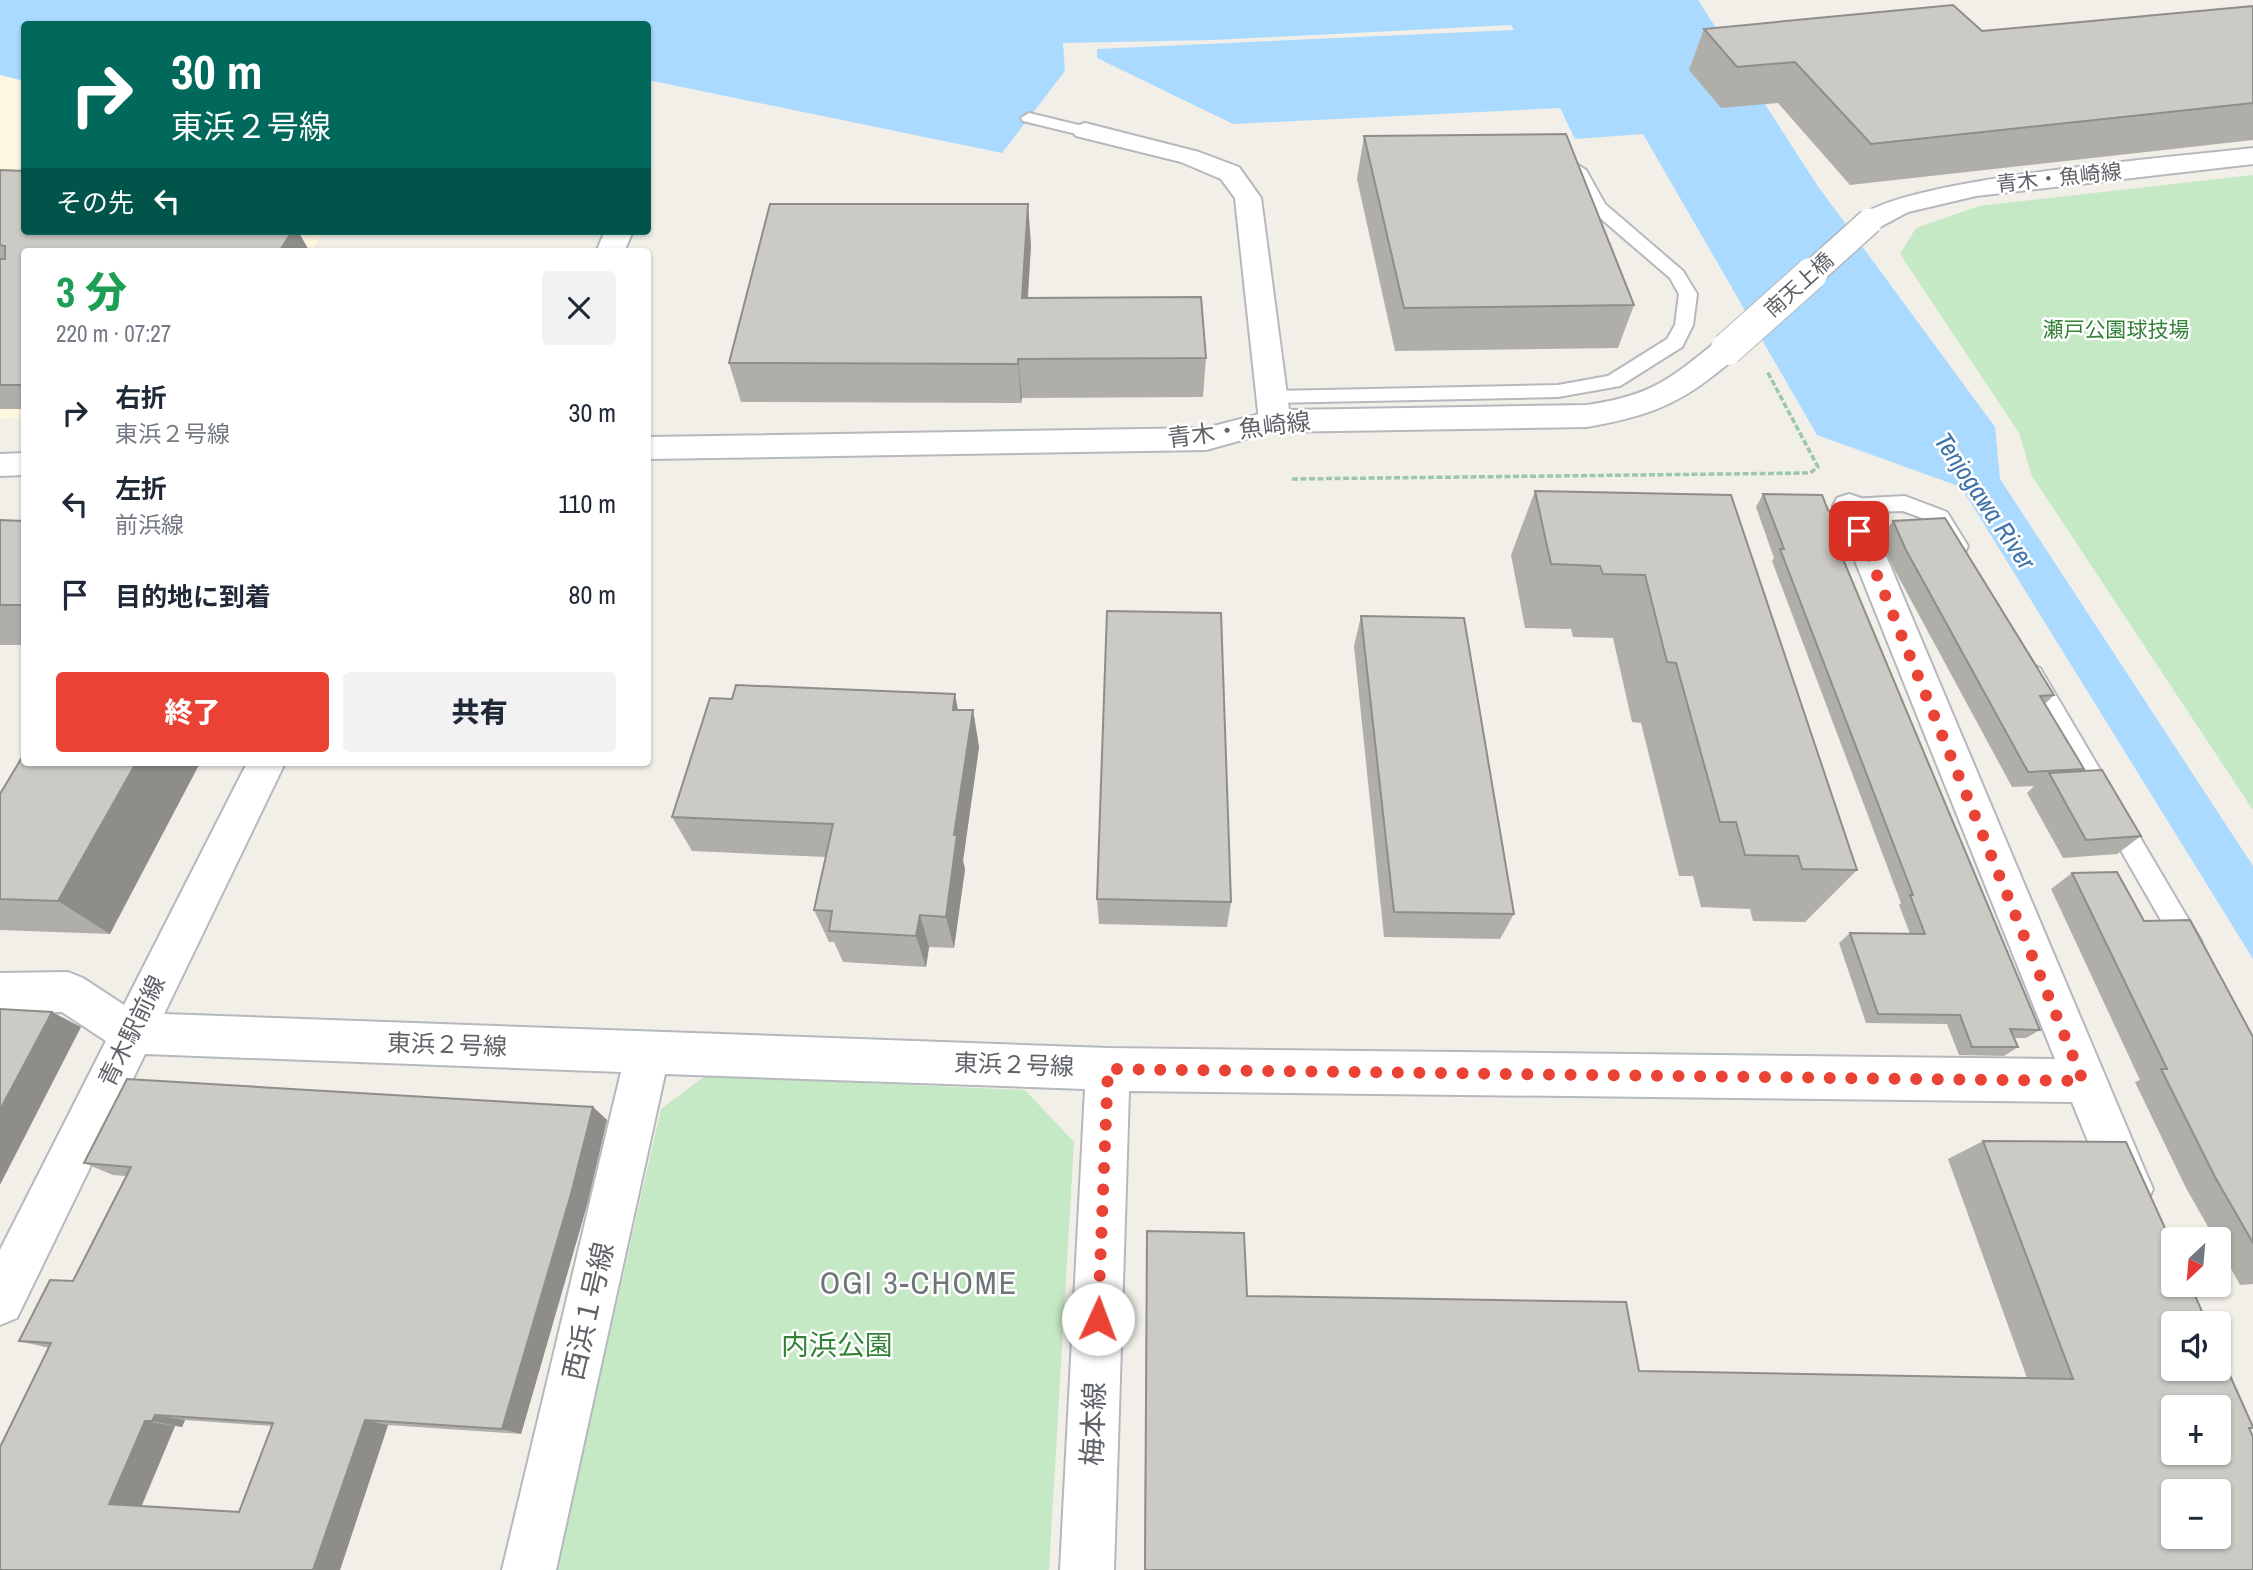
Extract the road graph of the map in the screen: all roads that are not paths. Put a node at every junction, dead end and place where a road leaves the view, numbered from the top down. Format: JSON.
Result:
{"nodes":[{"id":1,"x":1029,"y":118,"type":"dead end"},
{"id":2,"x":1085,"y":131,"type":"joint"},
{"id":3,"x":2253,"y":156,"type":"edge"},
{"id":4,"x":1578,"y":170,"type":"edge"},
{"id":5,"x":1870,"y":220,"type":"joint"},
{"id":6,"x":1727,"y":349,"type":"joint"},
{"id":7,"x":1275,"y":410,"type":"junction"},
{"id":8,"x":651,"y":448,"type":"edge"},
{"id":9,"x":21,"y":464,"type":"edge"},
{"id":10,"x":0,"y":465,"type":"edge"},
{"id":11,"x":1849,"y":506,"type":"joint"},
{"id":12,"x":1968,"y":565,"type":"edge"},
{"id":13,"x":2017,"y":649,"type":"edge"},
{"id":14,"x":264,"y":766,"type":"edge"},
{"id":15,"x":2204,"y":971,"type":"edge"},
{"id":16,"x":0,"y":992,"type":"edge"},
{"id":17,"x":130,"y":1033,"type":"junction"},
{"id":18,"x":648,"y":1052,"type":"junction"},
{"id":19,"x":1108,"y":1069,"type":"junction"},
{"id":20,"x":2083,"y":1081,"type":"junction"},
{"id":21,"x":2143,"y":1221,"type":"edge"},
{"id":22,"x":14,"y":1242,"type":"edge"},
{"id":23,"x":0,"y":1301,"type":"edge"},
{"id":24,"x":528,"y":1570,"type":"edge"},
{"id":25,"x":1087,"y":1570,"type":"edge"}],
"edges":[{"from":1,"to":2,"type":"lane"},
{"from":2,"to":7,"type":"street"},
{"from":3,"to":5,"type":"street","name":"青木・魚崎線"},
{"from":4,"to":7,"type":"lane"},
{"from":5,"to":6,"type":"street","name":"南天上橋","bridge":true},
{"from":6,"to":7,"type":"street","name":"青木・魚崎線"},
{"from":7,"to":8,"type":"street","name":"青木・魚崎線"},
{"from":9,"to":10,"type":"street"},
{"from":11,"to":12,"type":"lane"},
{"from":11,"to":20,"type":"street"},
{"from":13,"to":15,"type":"lane"},
{"from":14,"to":17,"type":"street","name":"青木駅前線"},
{"from":16,"to":17,"type":"street"},
{"from":17,"to":18,"type":"street","name":"東浜２号線"},
{"from":17,"to":22,"type":"street","name":"青木駅前線"},
{"from":18,"to":19,"type":"street","name":"東浜２号線"},
{"from":18,"to":24,"type":"street","name":"西浜１号線"},
{"from":19,"to":20,"type":"street","name":"東浜２号線"},
{"from":19,"to":25,"type":"street","name":"梅本線"},
{"from":20,"to":21,"type":"street"},
{"from":22,"to":23,"type":"street","name":"青木駅前線"}]}
